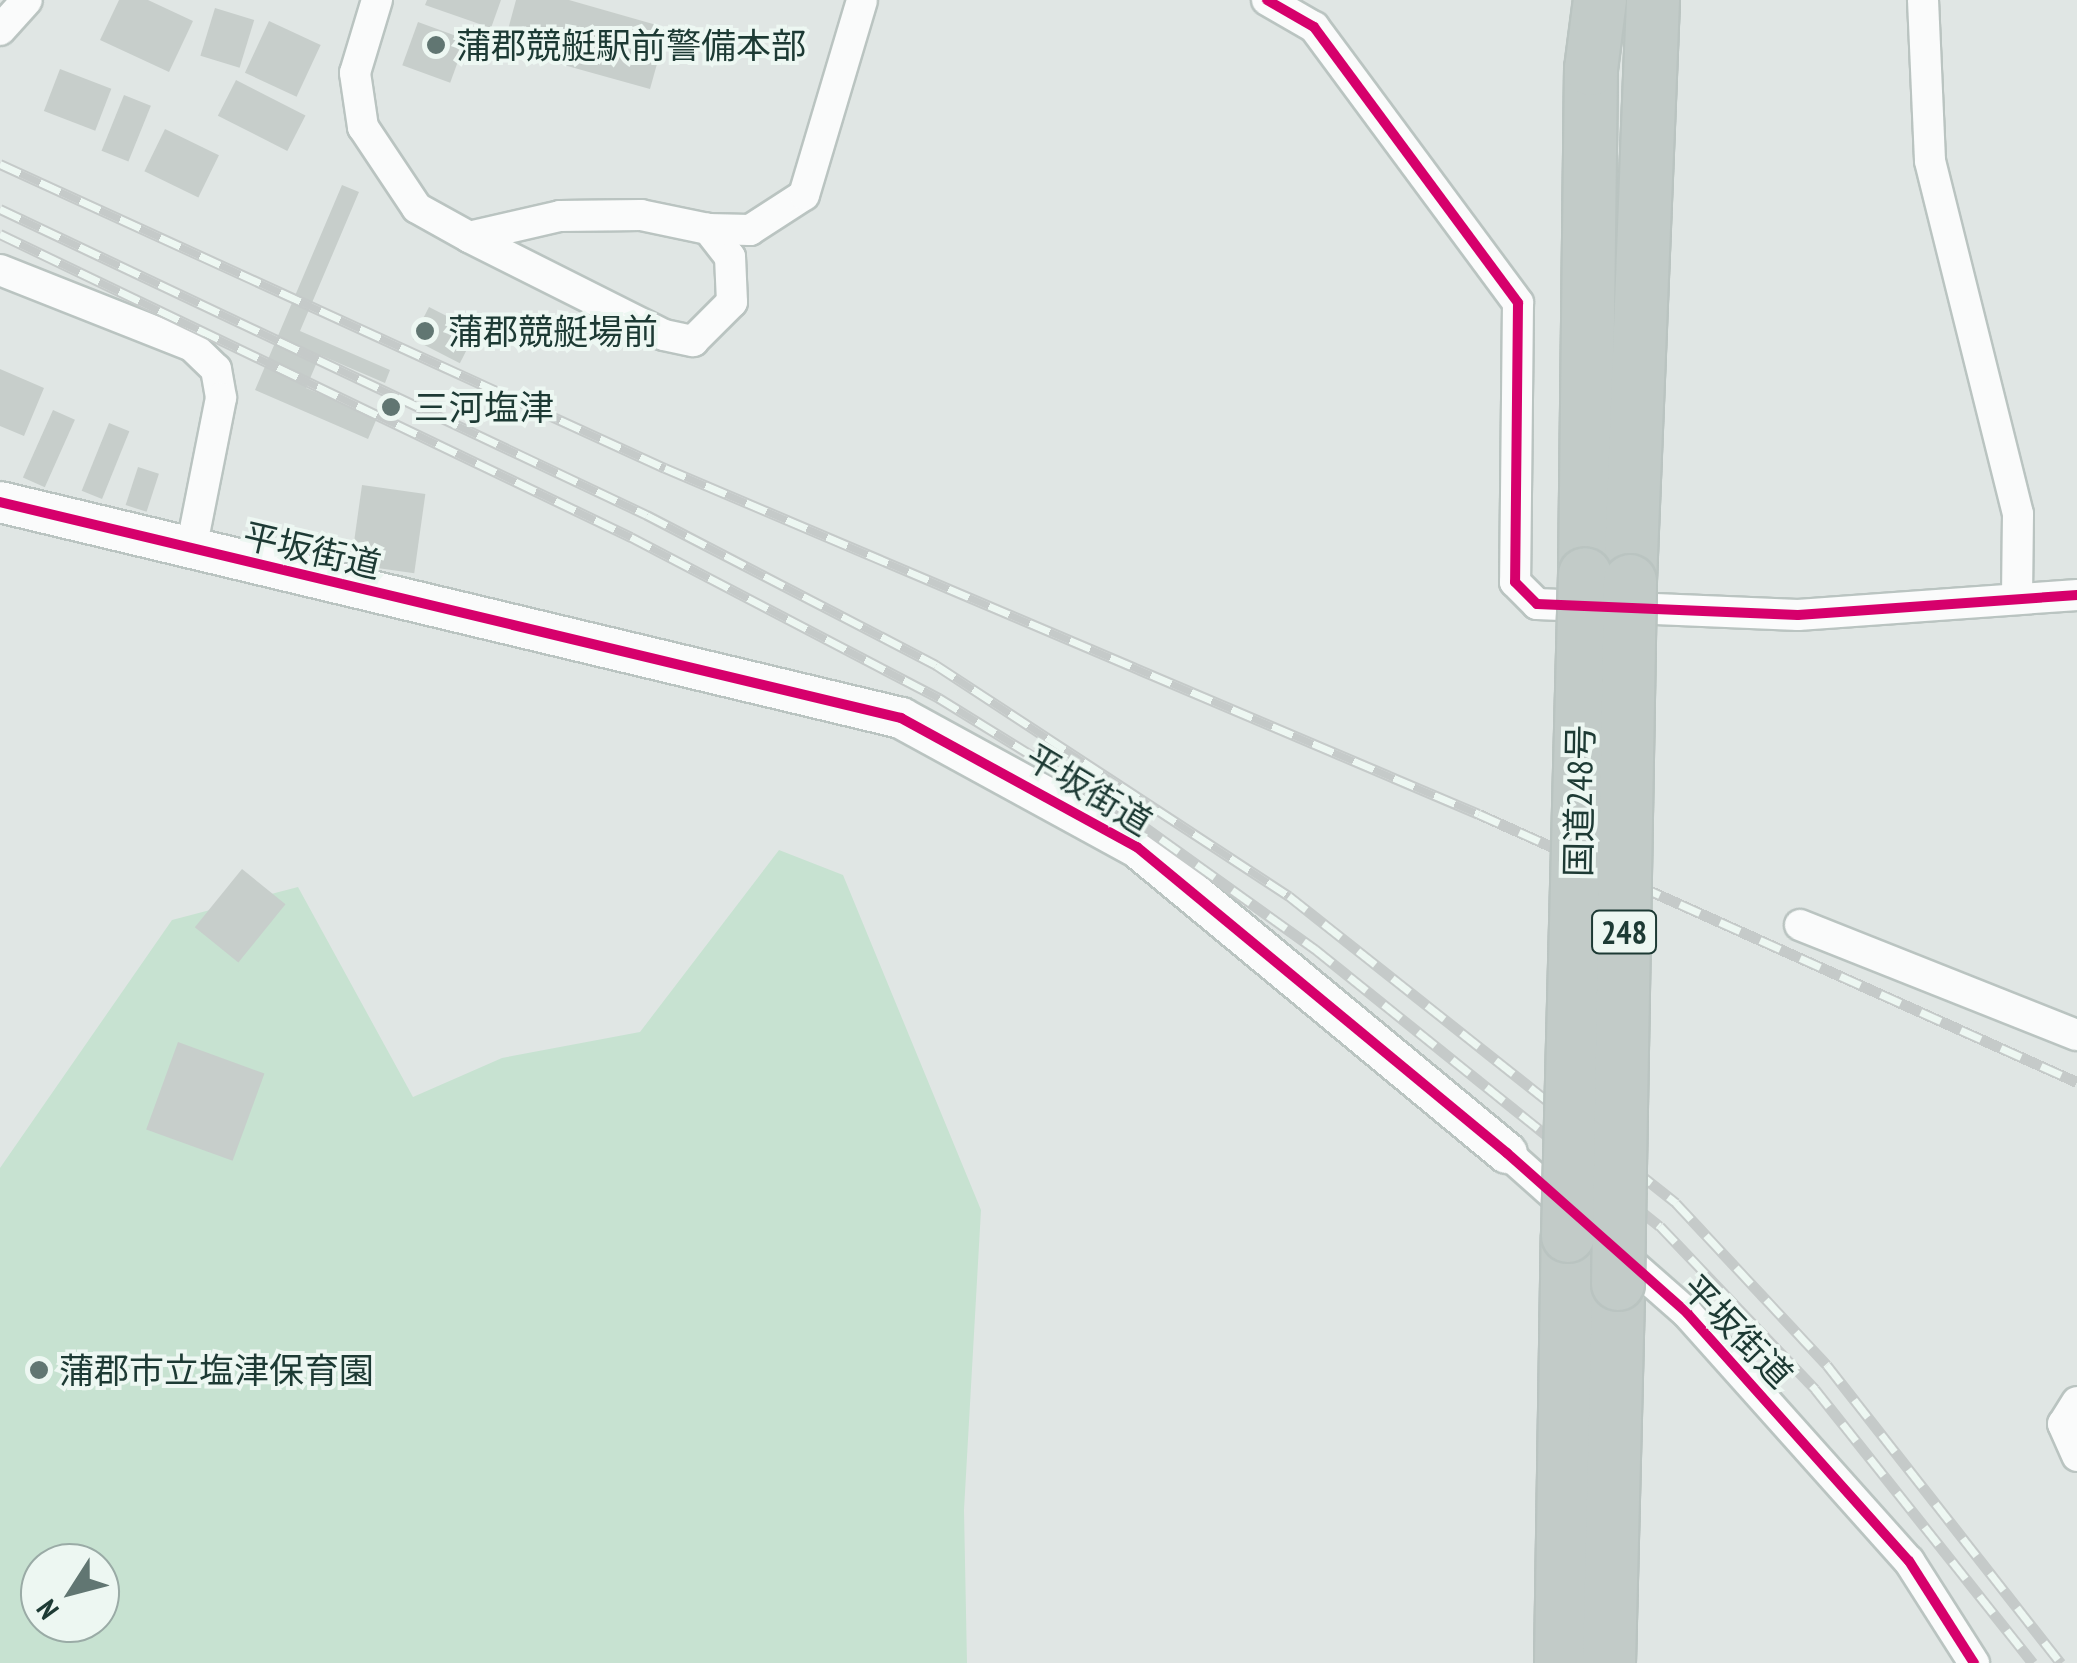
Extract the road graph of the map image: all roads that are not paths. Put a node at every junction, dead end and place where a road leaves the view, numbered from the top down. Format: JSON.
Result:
{"nodes":[{"id":1,"x":26,"y":0,"type":"edge"},
{"id":2,"x":377,"y":0,"type":"edge"},
{"id":3,"x":862,"y":0,"type":"edge"},
{"id":4,"x":1267,"y":0,"type":"edge"},
{"id":5,"x":1600,"y":0,"type":"edge"},
{"id":6,"x":1653,"y":0,"type":"edge"},
{"id":7,"x":1923,"y":0,"type":"edge"},
{"id":8,"x":0,"y":30,"type":"edge"},
{"id":9,"x":708,"y":228,"type":"junction"},
{"id":10,"x":469,"y":237,"type":"junction"},
{"id":11,"x":0,"y":270,"type":"edge"},
{"id":12,"x":0,"y":502,"type":"edge"},
{"id":13,"x":192,"y":550,"type":"junction"},
{"id":14,"x":1608,"y":577,"type":"junction"},
{"id":15,"x":2077,"y":594,"type":"edge"},
{"id":16,"x":2017,"y":597,"type":"junction"},
{"id":17,"x":1800,"y":925,"type":"dead end"},
{"id":18,"x":2077,"y":1035,"type":"edge"},
{"id":19,"x":1508,"y":1154,"type":"joint"},
{"id":20,"x":2077,"y":1402,"type":"edge"},
{"id":21,"x":2077,"y":1456,"type":"edge"},
{"id":22,"x":1562,"y":1663,"type":"edge"},
{"id":23,"x":1609,"y":1663,"type":"edge"},
{"id":24,"x":1974,"y":1663,"type":"edge"}],
"edges":[{"from":1,"to":8,"type":"street"},
{"from":2,"to":10,"type":"street"},
{"from":3,"to":9,"type":"street"},
{"from":4,"to":16,"type":"street"},
{"from":5,"to":14,"type":"highway","name":"国道248号","number":"248"},
{"from":6,"to":14,"type":"highway","name":"国道248号","number":"248"},
{"from":7,"to":16,"type":"street"},
{"from":9,"to":10,"type":"street"},
{"from":9,"to":10,"type":"street"},
{"from":11,"to":13,"type":"street"},
{"from":12,"to":13,"type":"street","name":"平坂街道"},
{"from":13,"to":19,"type":"street","name":"平坂街道"},
{"from":14,"to":22,"type":"highway","name":"国道248号","number":"248","bridge":true},
{"from":14,"to":23,"type":"highway","name":"国道248号","number":"248","bridge":true},
{"from":15,"to":16,"type":"street"},
{"from":17,"to":18,"type":"street"},
{"from":19,"to":24,"type":"street","name":"平坂街道"},
{"from":20,"to":21,"type":"street"}]}
